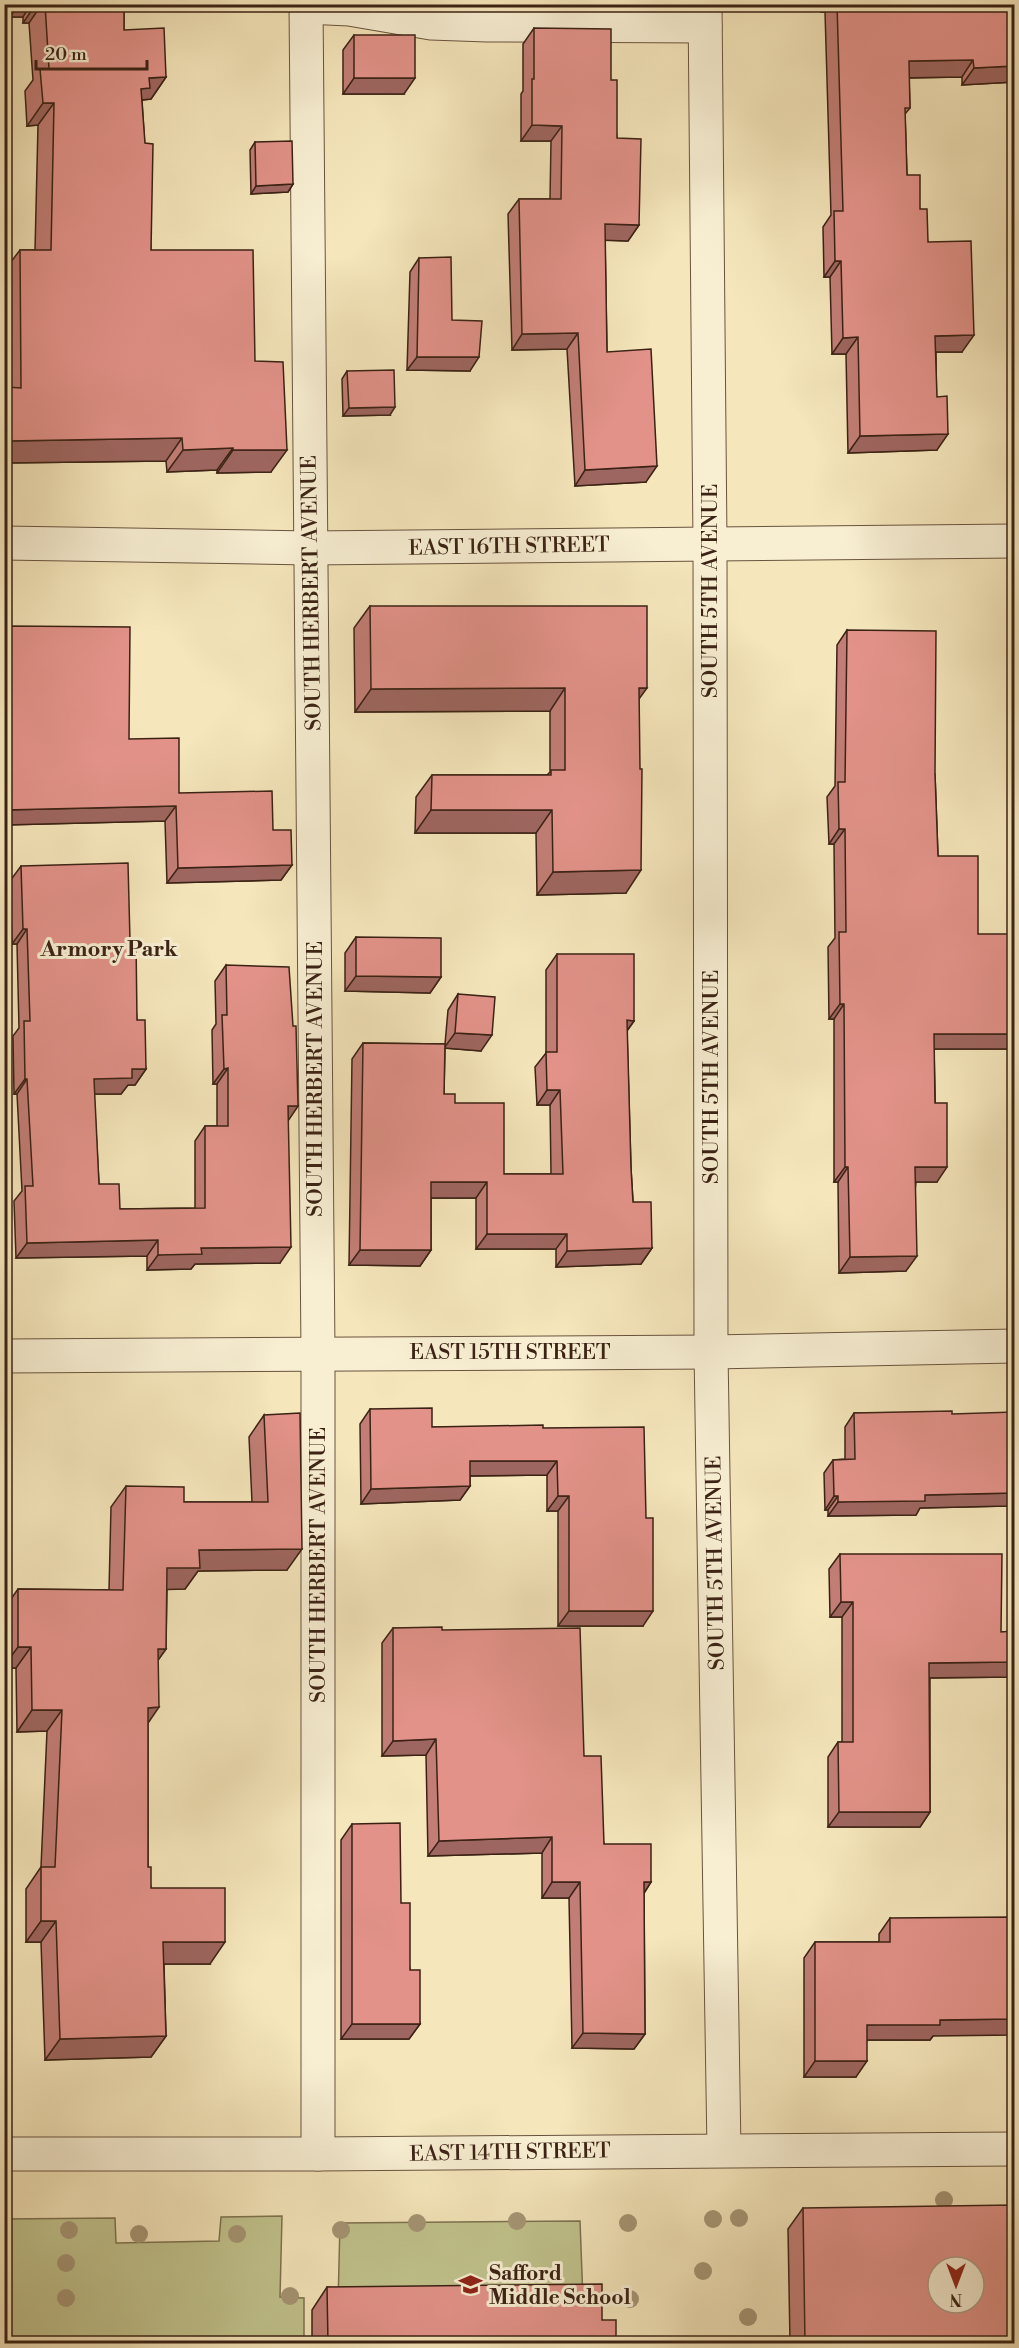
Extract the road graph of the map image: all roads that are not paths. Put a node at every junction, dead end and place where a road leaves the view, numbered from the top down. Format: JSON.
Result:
{"nodes":[{"id":1,"x":306,"y":6,"type":"edge"},
{"id":2,"x":705,"y":15,"type":"edge"},
{"id":3,"x":1014,"y":541,"type":"edge"},
{"id":4,"x":4,"y":543,"type":"edge"},
{"id":5,"x":710,"y":543,"type":"junction"},
{"id":6,"x":310,"y":548,"type":"junction"},
{"id":7,"x":1014,"y":1346,"type":"edge"},
{"id":8,"x":711,"y":1352,"type":"junction"},
{"id":9,"x":318,"y":1353,"type":"junction"},
{"id":10,"x":4,"y":1356,"type":"edge"},
{"id":11,"x":1014,"y":2149,"type":"edge"},
{"id":12,"x":724,"y":2150,"type":"junction"},
{"id":13,"x":4,"y":2154,"type":"edge"},
{"id":14,"x":318,"y":2154,"type":"junction"}],
"edges":[{"from":1,"to":2,"type":"street"},
{"from":1,"to":6,"type":"street","name":"SOUTH HERBERT AVENUE"},
{"from":2,"to":5,"type":"street","name":"SOUTH 5TH AVENUE"},
{"from":3,"to":5,"type":"street","name":"EAST 16TH STREET"},
{"from":4,"to":6,"type":"street","name":"EAST 16TH STREET"},
{"from":5,"to":6,"type":"street","name":"EAST 16TH STREET"},
{"from":5,"to":8,"type":"street","name":"SOUTH 5TH AVENUE"},
{"from":6,"to":9,"type":"street","name":"SOUTH HERBERT AVENUE"},
{"from":7,"to":8,"type":"street","name":"EAST 15TH STREET"},
{"from":8,"to":9,"type":"street","name":"EAST 15TH STREET"},
{"from":8,"to":12,"type":"street","name":"SOUTH 5TH AVENUE"},
{"from":9,"to":10,"type":"street","name":"EAST 15TH STREET"},
{"from":9,"to":14,"type":"street","name":"SOUTH HERBERT AVENUE"},
{"from":11,"to":12,"type":"street","name":"EAST 14TH STREET"},
{"from":12,"to":14,"type":"street","name":"EAST 14TH STREET"},
{"from":13,"to":14,"type":"street","name":"EAST 14TH STREET"}]}
